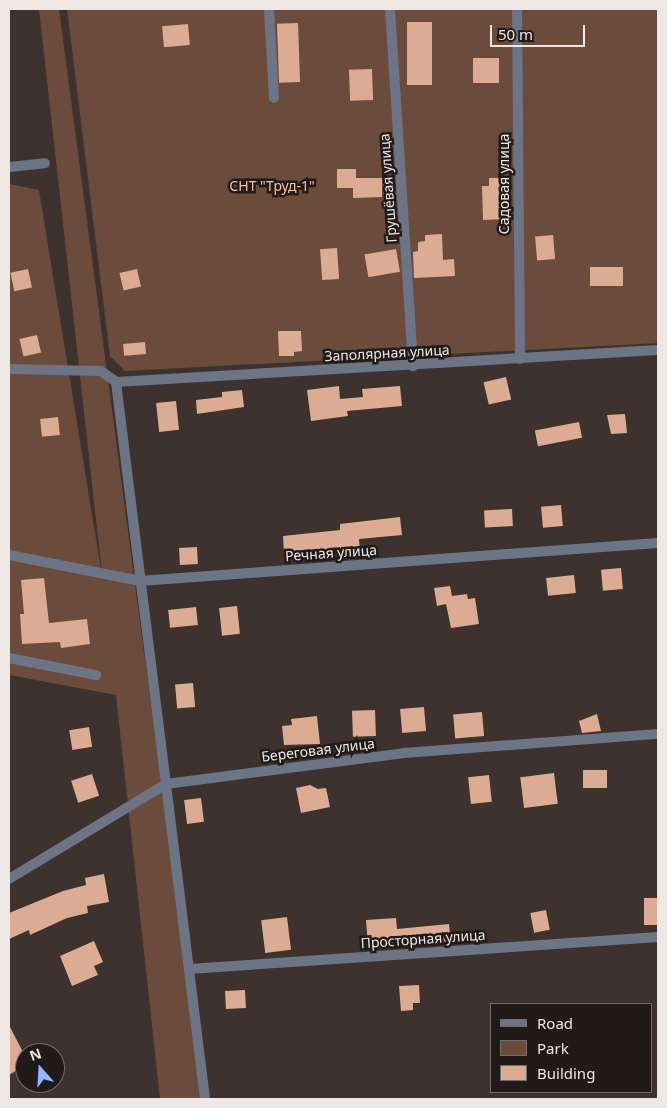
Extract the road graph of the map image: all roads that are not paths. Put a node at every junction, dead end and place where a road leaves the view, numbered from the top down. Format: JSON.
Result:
{"nodes":[{"id":1,"x":269,"y":9,"type":"edge"},
{"id":2,"x":390,"y":9,"type":"edge"},
{"id":3,"x":517,"y":9,"type":"edge"},
{"id":4,"x":274,"y":98,"type":"dead end"},
{"id":5,"x":44,"y":164,"type":"dead end"},
{"id":6,"x":9,"y":167,"type":"edge"},
{"id":7,"x":658,"y":350,"type":"edge"},
{"id":8,"x":520,"y":359,"type":"junction"},
{"id":9,"x":413,"y":366,"type":"junction"},
{"id":10,"x":9,"y":369,"type":"edge"},
{"id":11,"x":116,"y":382,"type":"junction"},
{"id":12,"x":658,"y":542,"type":"edge"},
{"id":13,"x":9,"y":555,"type":"edge"},
{"id":14,"x":140,"y":581,"type":"junction"},
{"id":15,"x":9,"y":658,"type":"edge"},
{"id":16,"x":96,"y":675,"type":"dead end"},
{"id":17,"x":658,"y":734,"type":"edge"},
{"id":18,"x":166,"y":784,"type":"junction"},
{"id":19,"x":9,"y":879,"type":"edge"},
{"id":20,"x":658,"y":937,"type":"edge"},
{"id":21,"x":189,"y":969,"type":"junction"},
{"id":22,"x":205,"y":1099,"type":"edge"}],
"edges":[{"from":1,"to":4,"type":"street"},
{"from":2,"to":9,"type":"street","name":"Грушёвая улица"},
{"from":3,"to":8,"type":"street","name":"Садовая улица"},
{"from":5,"to":6,"type":"street"},
{"from":7,"to":8,"type":"street","name":"Заполярная улица"},
{"from":8,"to":9,"type":"street","name":"Заполярная улица"},
{"from":9,"to":11,"type":"street","name":"Заполярная улица"},
{"from":10,"to":11,"type":"street"},
{"from":11,"to":14,"type":"street"},
{"from":12,"to":14,"type":"street","name":"Речная улица"},
{"from":13,"to":14,"type":"street","name":"Речная улица"},
{"from":14,"to":18,"type":"street"},
{"from":15,"to":16,"type":"street"},
{"from":17,"to":18,"type":"street","name":"Береговая улица"},
{"from":18,"to":19,"type":"street","name":"Береговая улица"},
{"from":18,"to":21,"type":"street"},
{"from":20,"to":21,"type":"street","name":"Просторная улица"},
{"from":21,"to":22,"type":"street"}]}
